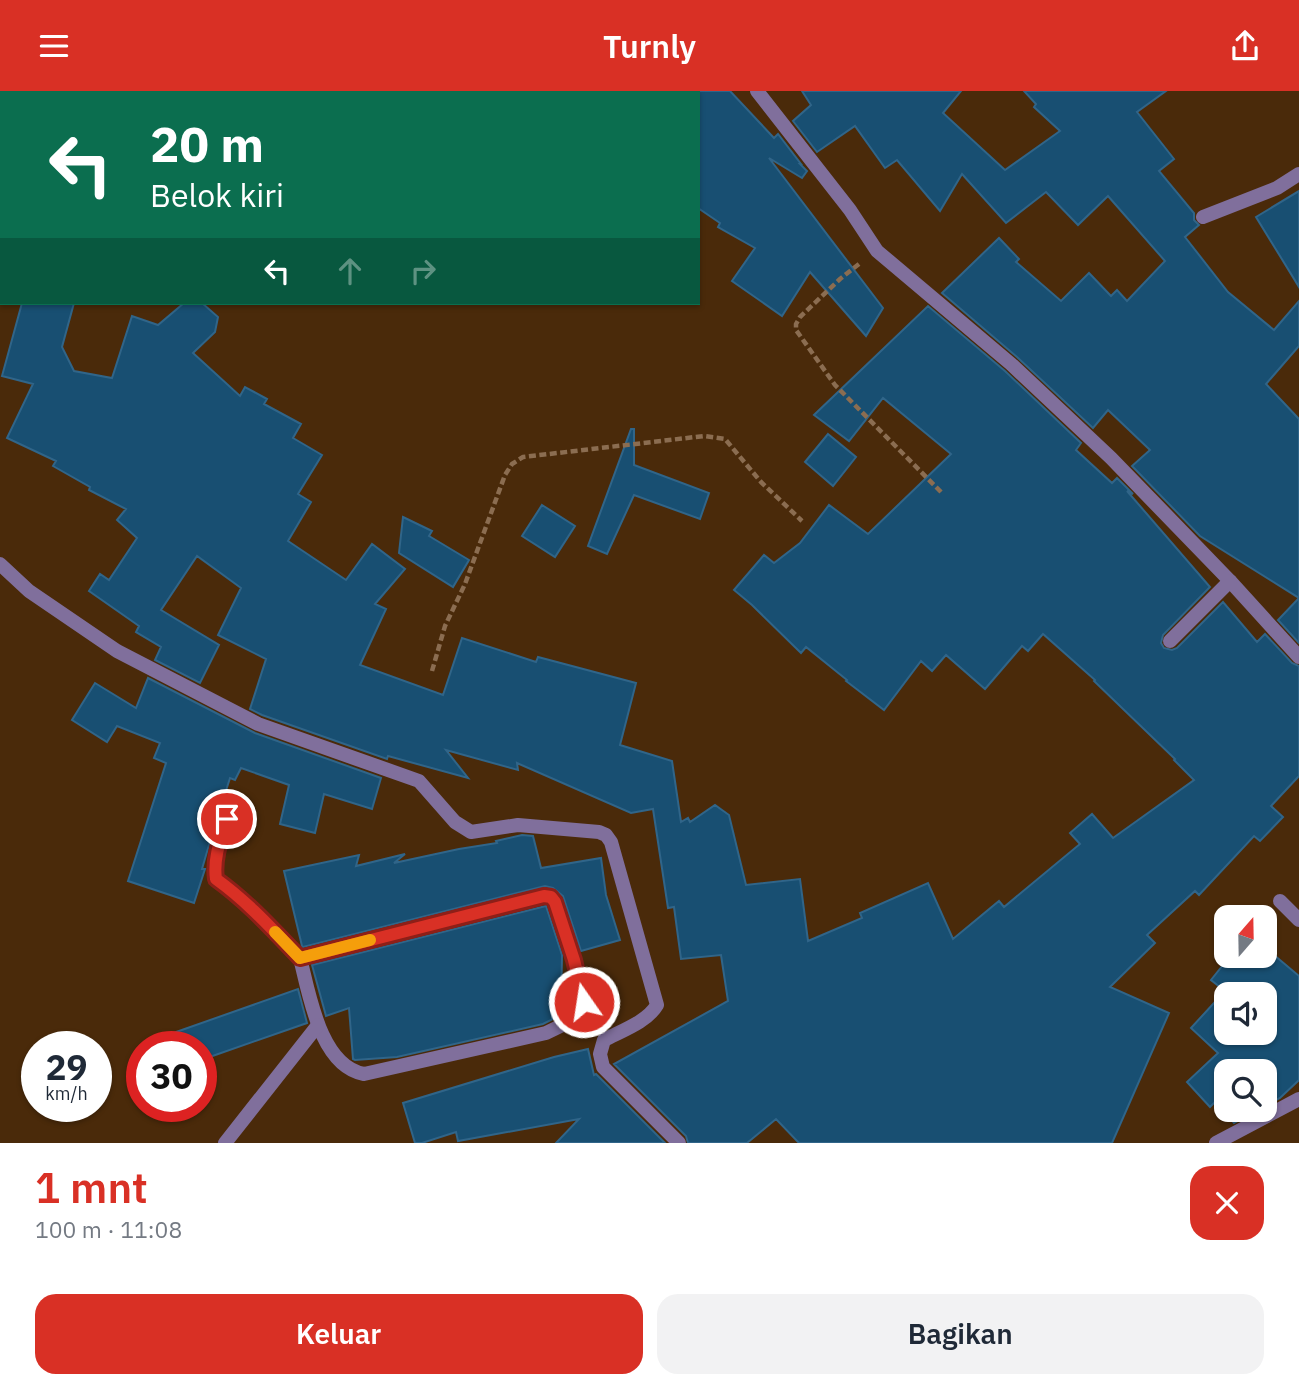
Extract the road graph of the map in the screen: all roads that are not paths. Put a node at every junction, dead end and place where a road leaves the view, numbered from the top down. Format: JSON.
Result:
{"nodes":[{"id":1,"x":757,"y":91,"type":"edge"},
{"id":2,"x":1299,"y":174,"type":"edge"},
{"id":3,"x":1203,"y":217,"type":"dead end"},
{"id":4,"x":0,"y":564,"type":"edge"},
{"id":5,"x":1230,"y":581,"type":"junction"},
{"id":6,"x":1170,"y":641,"type":"dead end"},
{"id":7,"x":1299,"y":657,"type":"edge"},
{"id":8,"x":227,"y":819,"type":"dead end"},
{"id":9,"x":1280,"y":901,"type":"dead end"},
{"id":10,"x":1299,"y":920,"type":"edge"},
{"id":11,"x":300,"y":958,"type":"junction"},
{"id":12,"x":318,"y":1025,"type":"junction"},
{"id":13,"x":1299,"y":1099,"type":"edge"},
{"id":14,"x":225,"y":1143,"type":"edge"},
{"id":15,"x":679,"y":1143,"type":"edge"},
{"id":16,"x":1216,"y":1143,"type":"edge"}],
"edges":[{"from":1,"to":5,"type":"street"},
{"from":2,"to":3,"type":"street"},
{"from":4,"to":15,"type":"street"},
{"from":5,"to":6,"type":"street"},
{"from":5,"to":7,"type":"street"},
{"from":8,"to":11,"type":"street"},
{"from":9,"to":10,"type":"street"},
{"from":11,"to":12,"type":"street"},
{"from":11,"to":12,"type":"street"},
{"from":12,"to":14,"type":"street"},
{"from":13,"to":16,"type":"street"}]}
